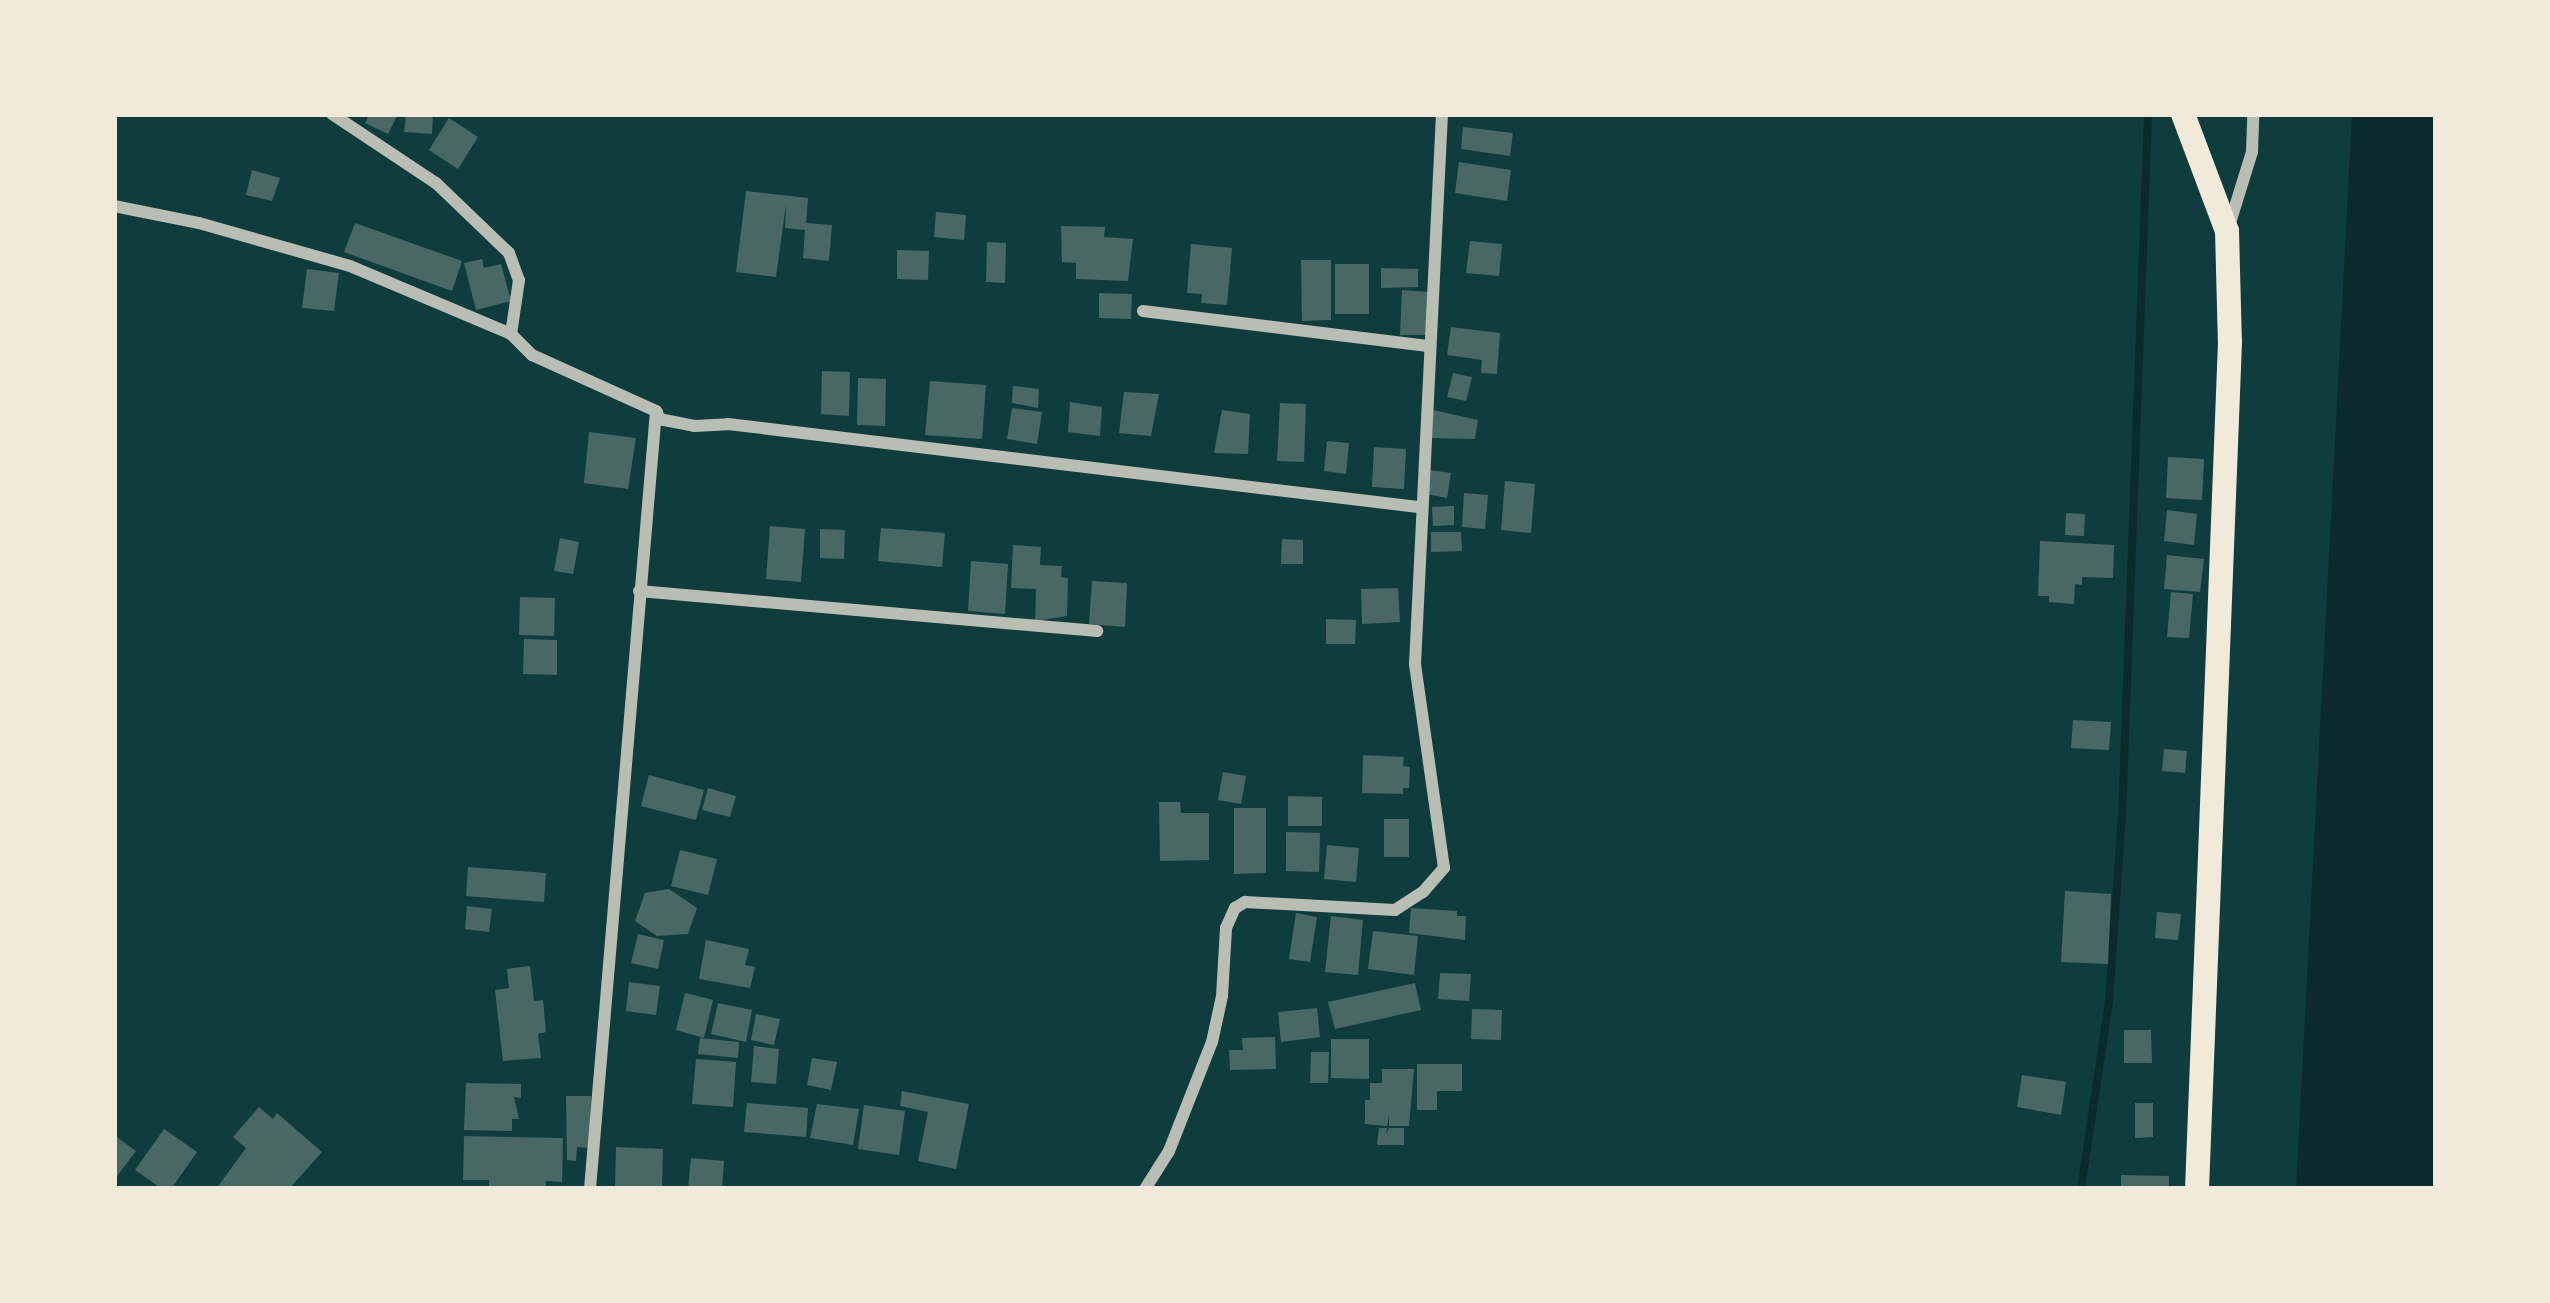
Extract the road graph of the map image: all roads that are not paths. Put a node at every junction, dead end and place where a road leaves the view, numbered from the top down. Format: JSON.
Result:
{"nodes":[{"id":1,"x":332,"y":114,"type":"edge"},
{"id":2,"x":1442,"y":114,"type":"edge"},
{"id":3,"x":2183,"y":114,"type":"edge"},
{"id":4,"x":2253,"y":114,"type":"edge"},
{"id":5,"x":114,"y":206,"type":"edge"},
{"id":6,"x":2227,"y":231,"type":"junction"},
{"id":7,"x":1143,"y":310,"type":"dead end"},
{"id":8,"x":512,"y":334,"type":"junction"},
{"id":9,"x":1430,"y":346,"type":"junction"},
{"id":10,"x":656,"y":411,"type":"junction"},
{"id":11,"x":1418,"y":507,"type":"junction"},
{"id":12,"x":639,"y":591,"type":"junction"},
{"id":13,"x":1096,"y":631,"type":"dead end"},
{"id":14,"x":590,"y":1189,"type":"edge"},
{"id":15,"x":1144,"y":1189,"type":"edge"},
{"id":16,"x":2198,"y":1189,"type":"edge"}],
"edges":[{"from":1,"to":8,"type":"street"},
{"from":2,"to":9,"type":"street"},
{"from":3,"to":6,"type":"highway"},
{"from":4,"to":6,"type":"street"},
{"from":5,"to":8,"type":"street"},
{"from":6,"to":16,"type":"highway"},
{"from":7,"to":9,"type":"street"},
{"from":8,"to":10,"type":"street"},
{"from":9,"to":11,"type":"street"},
{"from":10,"to":11,"type":"street"},
{"from":10,"to":12,"type":"street"},
{"from":11,"to":15,"type":"street"},
{"from":12,"to":13,"type":"street"},
{"from":12,"to":14,"type":"street"}]}
